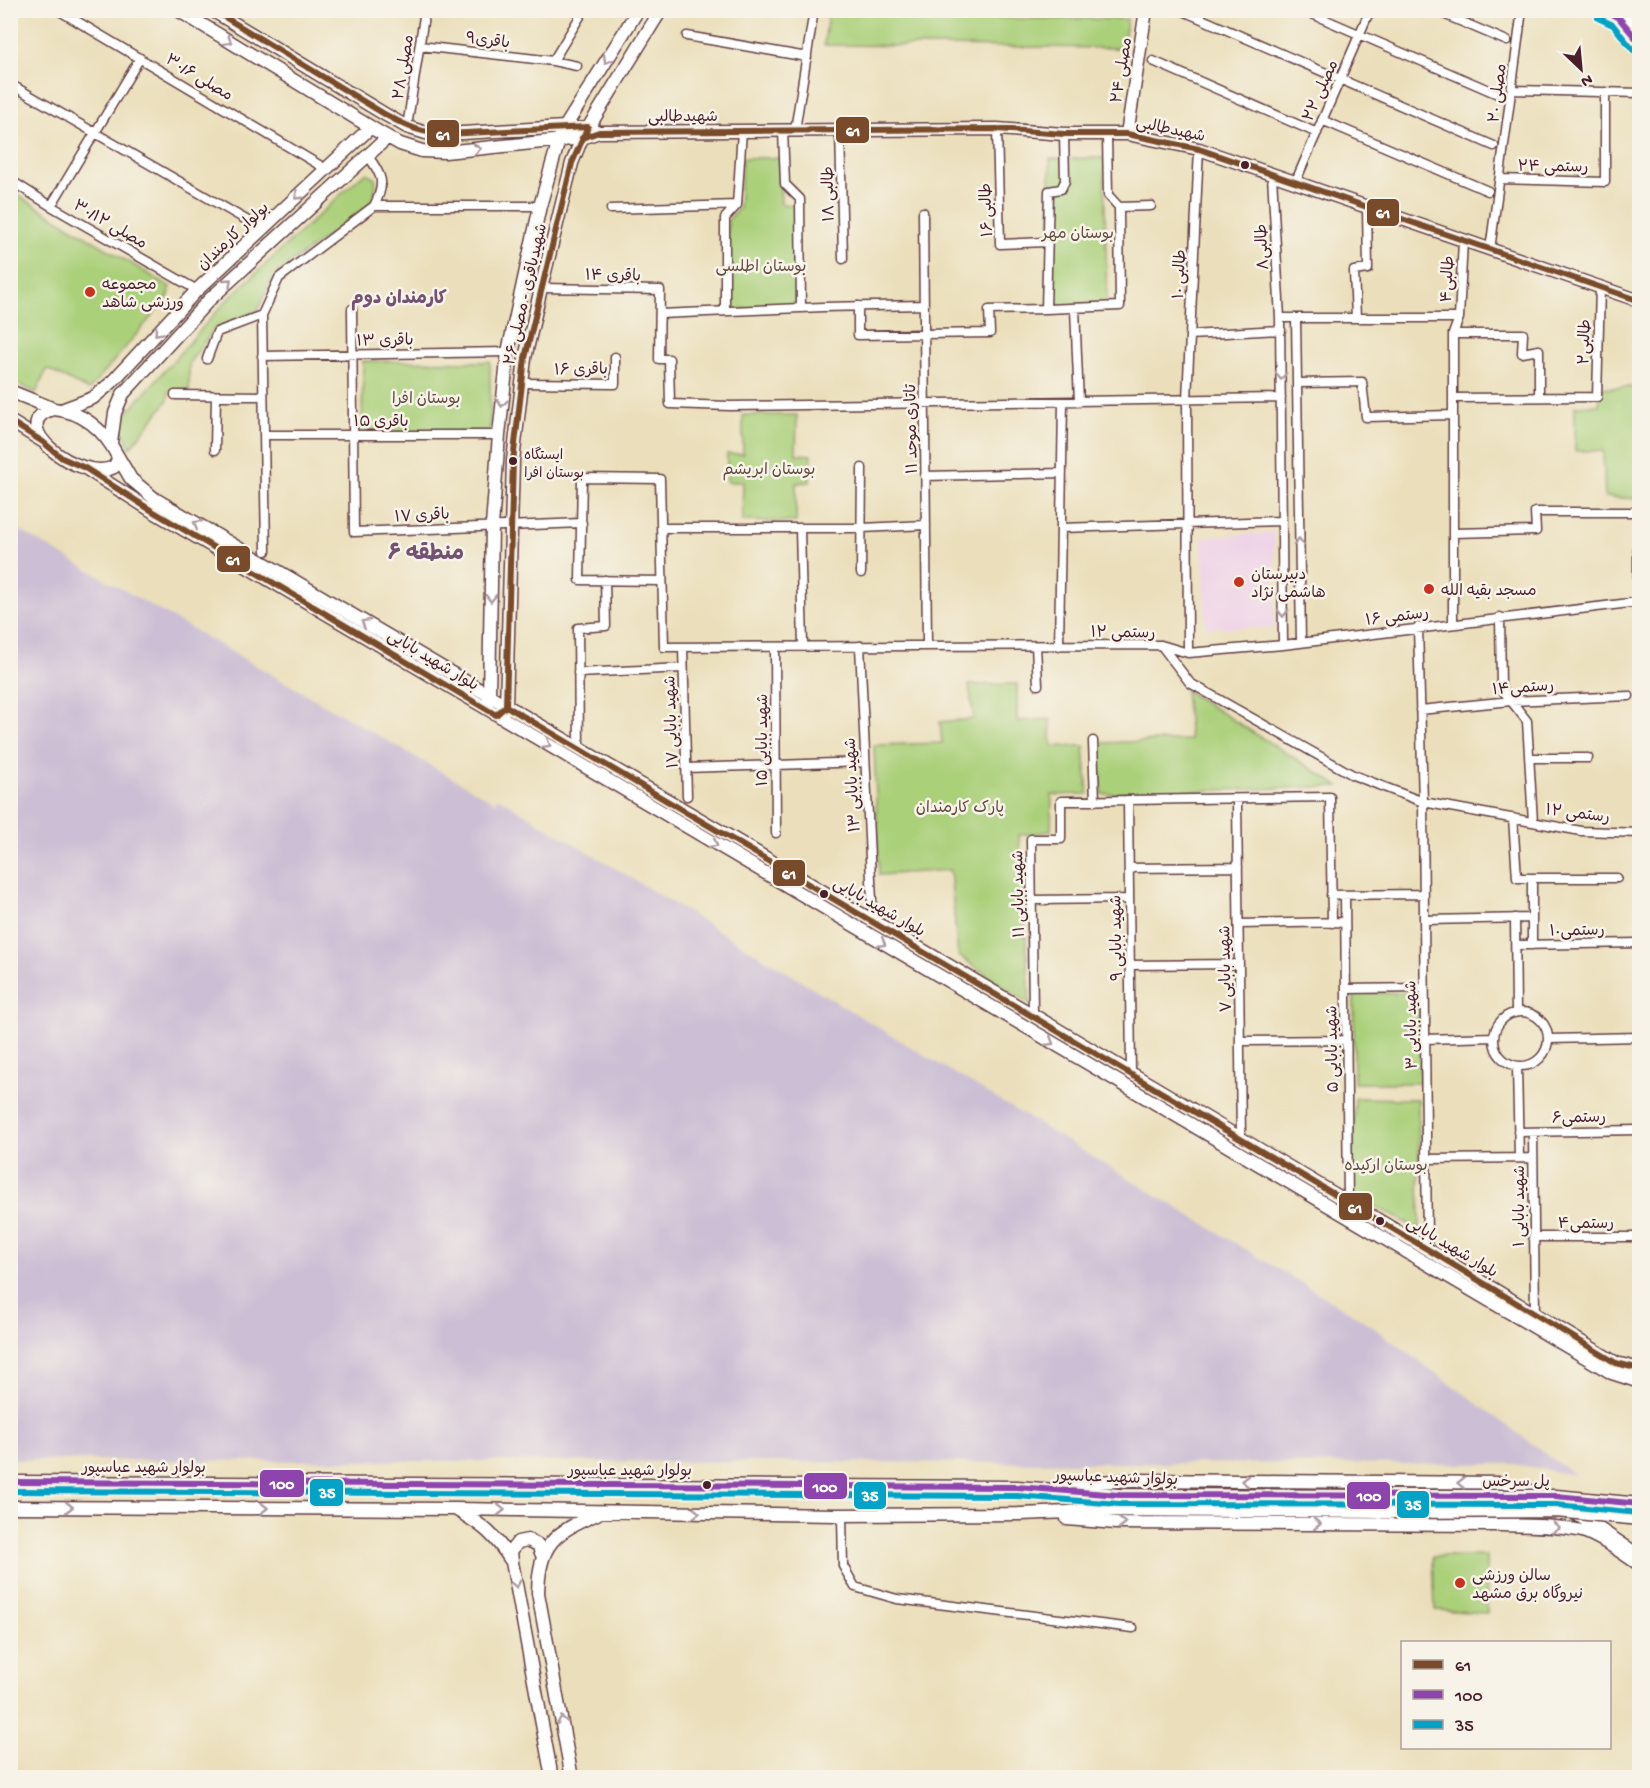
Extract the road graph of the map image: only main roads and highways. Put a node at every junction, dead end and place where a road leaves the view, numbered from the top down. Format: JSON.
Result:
{"nodes":[{"id":1,"x":1602,"y":10,"type":"edge"},
{"id":2,"x":1619,"y":18,"type":"junction"},
{"id":3,"x":1640,"y":27,"type":"edge"},
{"id":4,"x":1640,"y":44,"type":"edge"}],
"edges":[{"from":1,"to":2,"type":"main road"},
{"from":2,"to":3,"type":"main road"},
{"from":2,"to":4,"type":"main road"}]}
